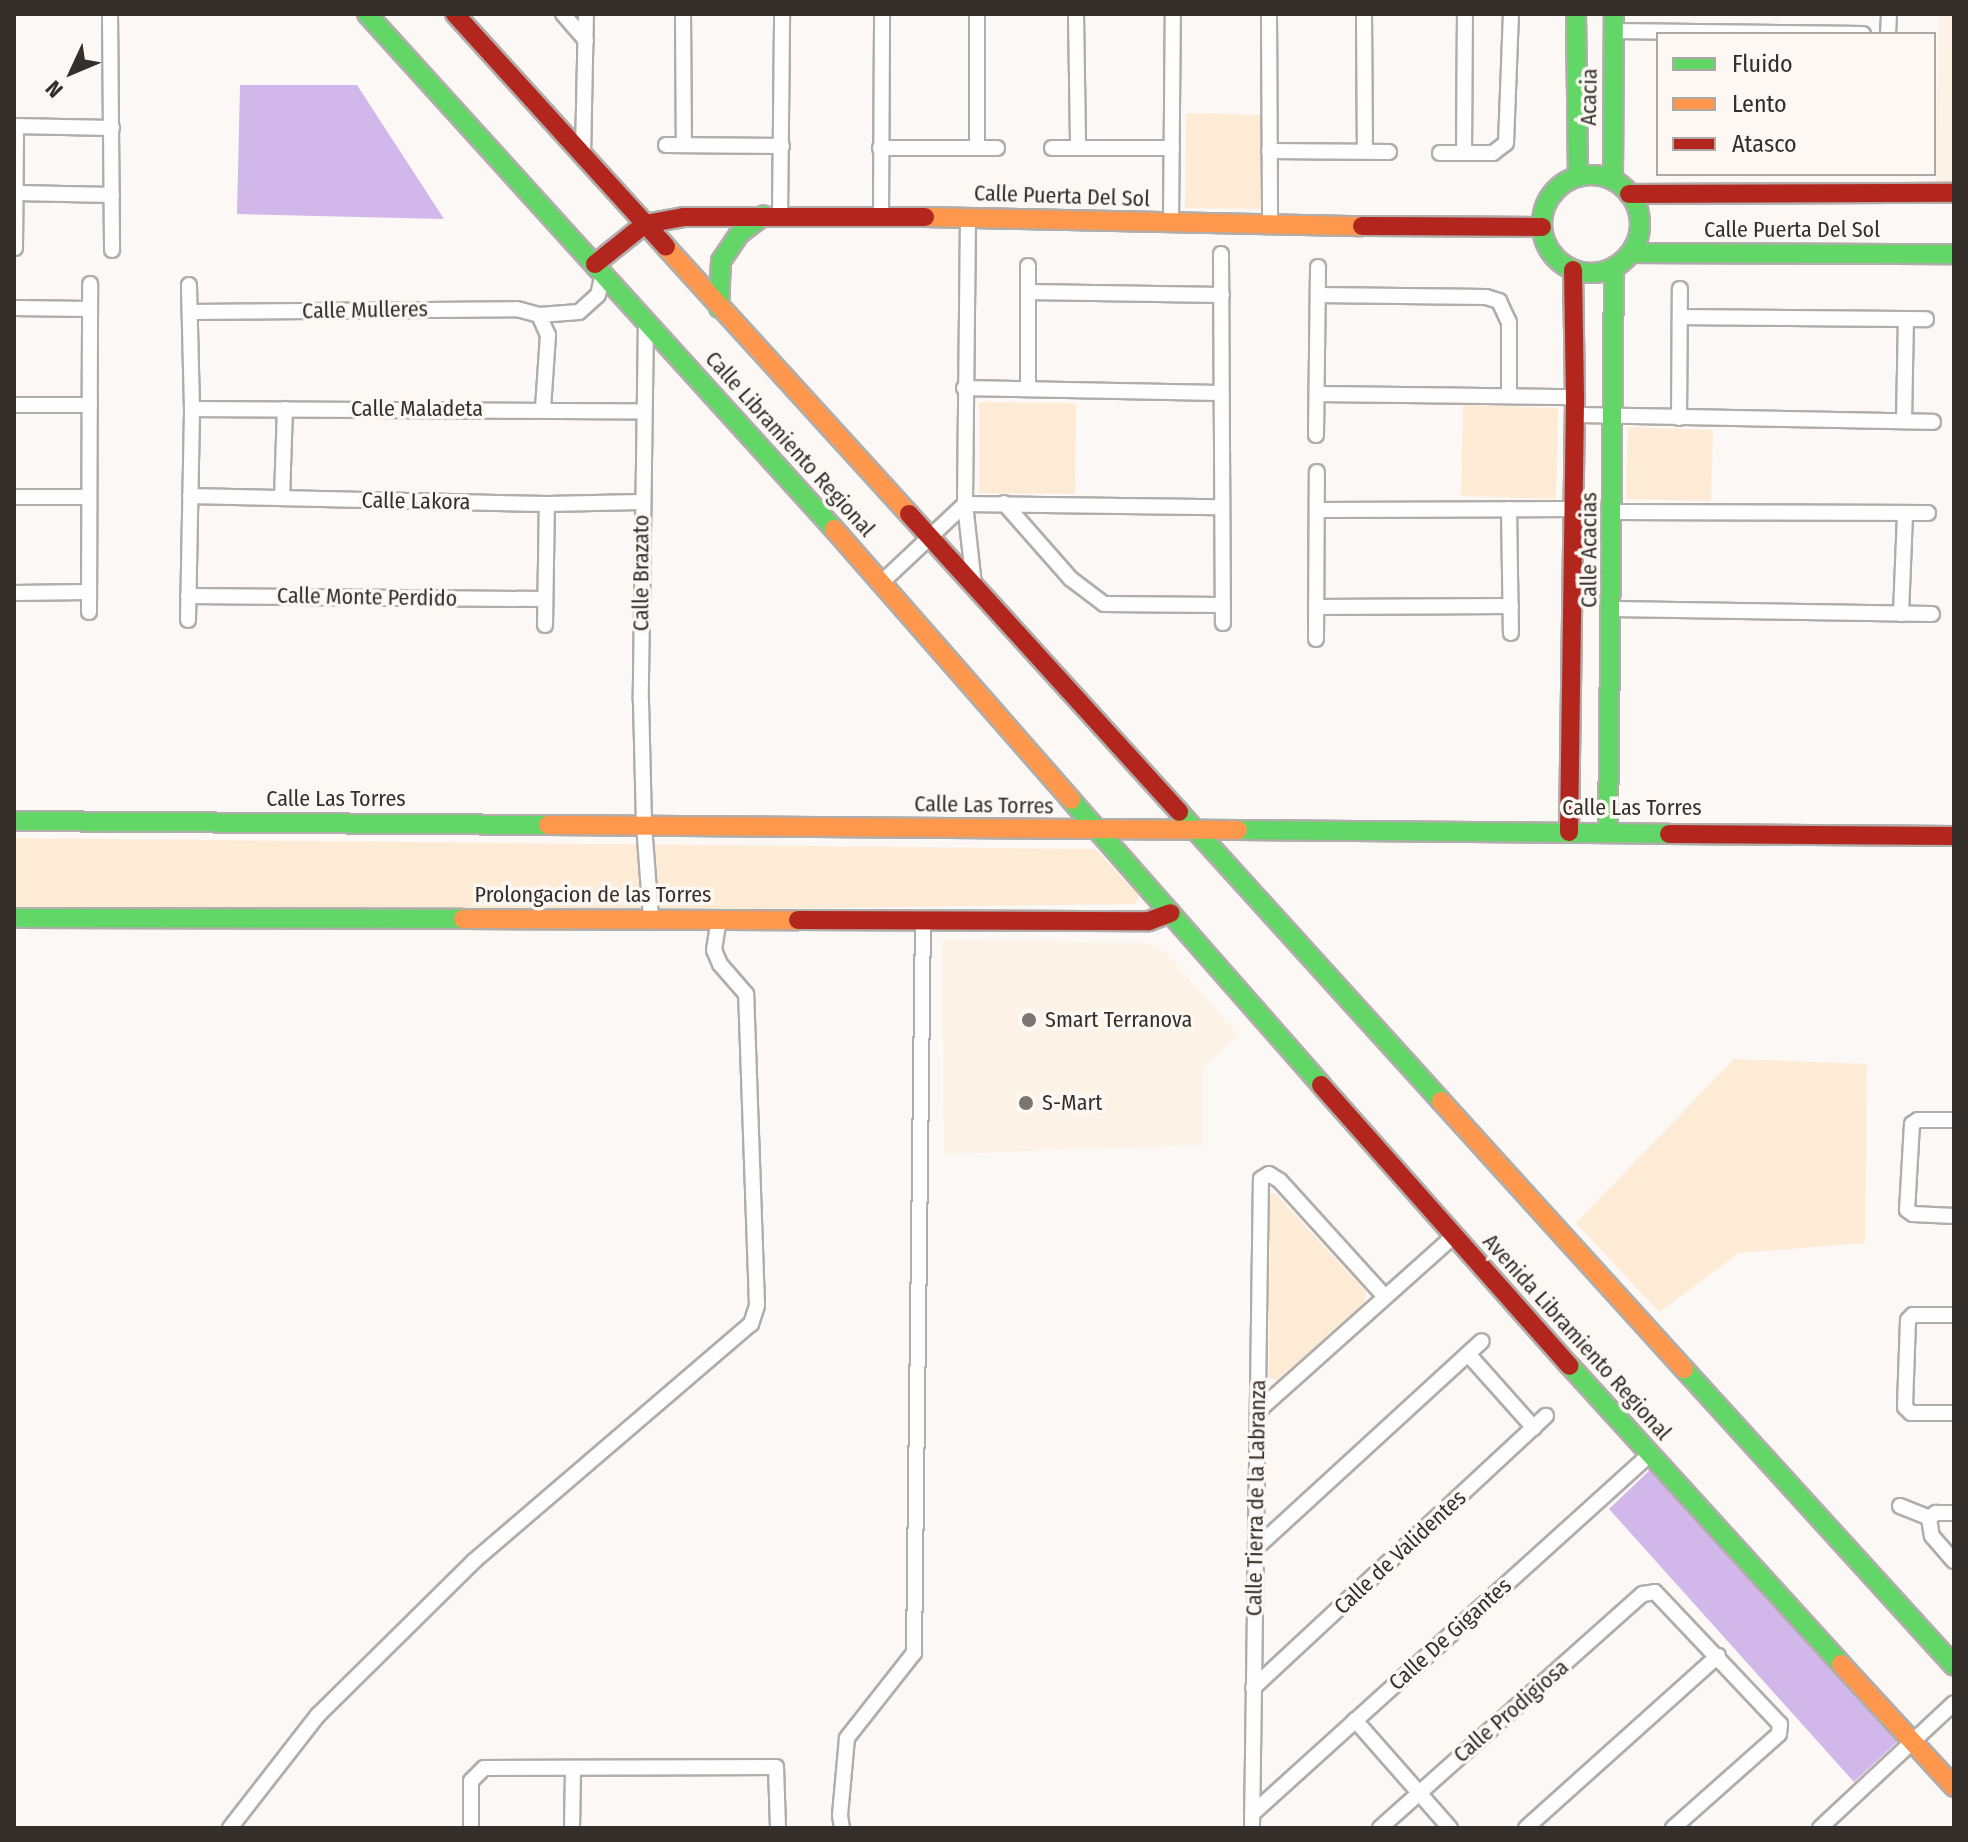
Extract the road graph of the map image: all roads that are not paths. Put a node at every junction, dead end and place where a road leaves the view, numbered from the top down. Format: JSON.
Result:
{"nodes":[{"id":1,"x":110,"y":14,"type":"edge"},
{"id":2,"x":367,"y":14,"type":"edge"},
{"id":3,"x":455,"y":14,"type":"edge"},
{"id":4,"x":563,"y":14,"type":"edge"},
{"id":5,"x":586,"y":14,"type":"edge"},
{"id":6,"x":683,"y":14,"type":"edge"},
{"id":7,"x":782,"y":14,"type":"edge"},
{"id":8,"x":882,"y":14,"type":"edge"},
{"id":9,"x":977,"y":14,"type":"edge"},
{"id":10,"x":1076,"y":14,"type":"edge"},
{"id":11,"x":1173,"y":14,"type":"edge"},
{"id":12,"x":1269,"y":14,"type":"edge"},
{"id":13,"x":1364,"y":14,"type":"edge"},
{"id":14,"x":1465,"y":14,"type":"edge"},
{"id":15,"x":1511,"y":14,"type":"edge"},
{"id":16,"x":1576,"y":14,"type":"edge"},
{"id":17,"x":1614,"y":23,"type":"edge"},
{"id":18,"x":1681,"y":32,"type":"edge"},
{"id":19,"x":586,"y":40,"type":"junction"},
{"id":20,"x":15,"y":126,"type":"edge"},
{"id":21,"x":112,"y":128,"type":"junction"},
{"id":22,"x":666,"y":145,"type":"dead end"},
{"id":23,"x":684,"y":145,"type":"junction"},
{"id":24,"x":782,"y":146,"type":"junction"},
{"id":25,"x":880,"y":148,"type":"junction"},
{"id":26,"x":977,"y":148,"type":"junction"},
{"id":27,"x":997,"y":148,"type":"dead end"},
{"id":28,"x":1052,"y":148,"type":"dead end"},
{"id":29,"x":1078,"y":148,"type":"junction"},
{"id":30,"x":1172,"y":148,"type":"junction"},
{"id":31,"x":1269,"y":151,"type":"junction"},
{"id":32,"x":1365,"y":151,"type":"junction"},
{"id":33,"x":1389,"y":152,"type":"dead end"},
{"id":34,"x":1440,"y":153,"type":"dead end"},
{"id":35,"x":1464,"y":153,"type":"junction"},
{"id":36,"x":583,"y":155,"type":"junction"},
{"id":37,"x":1578,"y":177,"type":"junction"},
{"id":38,"x":1613,"y":180,"type":"junction"},
{"id":39,"x":17,"y":193,"type":"junction"},
{"id":40,"x":1954,"y":193,"type":"edge"},
{"id":41,"x":1629,"y":194,"type":"junction"},
{"id":42,"x":112,"y":195,"type":"junction"},
{"id":43,"x":772,"y":216,"type":"junction"},
{"id":44,"x":881,"y":216,"type":"junction"},
{"id":45,"x":968,"y":217,"type":"junction"},
{"id":46,"x":1171,"y":223,"type":"junction"},
{"id":47,"x":645,"y":224,"type":"junction"},
{"id":48,"x":1270,"y":225,"type":"junction"},
{"id":49,"x":1542,"y":227,"type":"junction"},
{"id":50,"x":15,"y":248,"type":"edge"},
{"id":51,"x":112,"y":250,"type":"dead end"},
{"id":52,"x":1631,"y":253,"type":"junction"},
{"id":53,"x":1221,"y":254,"type":"dead end"},
{"id":54,"x":1954,"y":254,"type":"edge"},
{"id":55,"x":1028,"y":266,"type":"dead end"},
{"id":56,"x":1318,"y":267,"type":"dead end"},
{"id":57,"x":599,"y":268,"type":"junction"},
{"id":58,"x":1614,"y":268,"type":"junction"},
{"id":59,"x":1573,"y":270,"type":"junction"},
{"id":60,"x":90,"y":284,"type":"dead end"},
{"id":61,"x":189,"y":285,"type":"dead end"},
{"id":62,"x":1680,"y":289,"type":"dead end"},
{"id":63,"x":1028,"y":292,"type":"junction"},
{"id":64,"x":1222,"y":295,"type":"junction"},
{"id":65,"x":1318,"y":295,"type":"junction"},
{"id":66,"x":14,"y":308,"type":"edge"},
{"id":67,"x":719,"y":308,"type":"junction"},
{"id":68,"x":90,"y":309,"type":"junction"},
{"id":69,"x":190,"y":312,"type":"junction"},
{"id":70,"x":539,"y":315,"type":"junction"},
{"id":71,"x":1680,"y":317,"type":"junction"},
{"id":72,"x":1926,"y":319,"type":"dead end"},
{"id":73,"x":646,"y":320,"type":"junction"},
{"id":74,"x":1906,"y":320,"type":"junction"},
{"id":75,"x":964,"y":388,"type":"junction"},
{"id":76,"x":1028,"y":389,"type":"junction"},
{"id":77,"x":1220,"y":393,"type":"junction"},
{"id":78,"x":1317,"y":394,"type":"junction"},
{"id":79,"x":1509,"y":396,"type":"junction"},
{"id":80,"x":14,"y":405,"type":"edge"},
{"id":81,"x":90,"y":405,"type":"junction"},
{"id":82,"x":1575,"y":406,"type":"junction"},
{"id":83,"x":192,"y":409,"type":"junction"},
{"id":84,"x":285,"y":409,"type":"junction"},
{"id":85,"x":543,"y":409,"type":"junction"},
{"id":86,"x":643,"y":411,"type":"junction"},
{"id":87,"x":1613,"y":417,"type":"junction"},
{"id":88,"x":1679,"y":418,"type":"junction"},
{"id":89,"x":1904,"y":421,"type":"junction"},
{"id":90,"x":1933,"y":422,"type":"dead end"},
{"id":91,"x":1316,"y":435,"type":"dead end"},
{"id":92,"x":1317,"y":472,"type":"dead end"},
{"id":93,"x":190,"y":496,"type":"junction"},
{"id":94,"x":14,"y":497,"type":"edge"},
{"id":95,"x":88,"y":497,"type":"junction"},
{"id":96,"x":282,"y":498,"type":"junction"},
{"id":97,"x":641,"y":502,"type":"junction"},
{"id":98,"x":1004,"y":503,"type":"junction"},
{"id":99,"x":547,"y":504,"type":"junction"},
{"id":100,"x":965,"y":504,"type":"junction"},
{"id":101,"x":1221,"y":507,"type":"junction"},
{"id":102,"x":1509,"y":509,"type":"junction"},
{"id":103,"x":1574,"y":509,"type":"junction"},
{"id":104,"x":1317,"y":510,"type":"junction"},
{"id":105,"x":1613,"y":512,"type":"junction"},
{"id":106,"x":1905,"y":513,"type":"junction"},
{"id":107,"x":1928,"y":513,"type":"dead end"},
{"id":108,"x":929,"y":537,"type":"junction"},
{"id":109,"x":882,"y":582,"type":"junction"},
{"id":110,"x":974,"y":586,"type":"junction"},
{"id":111,"x":88,"y":592,"type":"junction"},
{"id":112,"x":14,"y":593,"type":"edge"},
{"id":113,"x":188,"y":596,"type":"junction"},
{"id":114,"x":545,"y":599,"type":"junction"},
{"id":115,"x":1222,"y":605,"type":"junction"},
{"id":116,"x":1511,"y":606,"type":"junction"},
{"id":117,"x":1316,"y":607,"type":"junction"},
{"id":118,"x":1613,"y":609,"type":"junction"},
{"id":119,"x":89,"y":612,"type":"dead end"},
{"id":120,"x":1901,"y":614,"type":"junction"},
{"id":121,"x":1932,"y":614,"type":"dead end"},
{"id":122,"x":188,"y":620,"type":"dead end"},
{"id":123,"x":1223,"y":623,"type":"dead end"},
{"id":124,"x":545,"y":625,"type":"dead end"},
{"id":125,"x":1511,"y":633,"type":"dead end"},
{"id":126,"x":1316,"y":639,"type":"dead end"},
{"id":127,"x":14,"y":821,"type":"edge"},
{"id":128,"x":644,"y":825,"type":"junction"},
{"id":129,"x":1101,"y":830,"type":"junction"},
{"id":130,"x":1199,"y":831,"type":"junction"},
{"id":131,"x":1569,"y":832,"type":"junction"},
{"id":132,"x":1608,"y":832,"type":"junction"},
{"id":133,"x":1954,"y":836,"type":"edge"},
{"id":134,"x":1171,"y":913,"type":"junction"},
{"id":135,"x":14,"y":918,"type":"edge"},
{"id":136,"x":651,"y":919,"type":"junction"},
{"id":137,"x":719,"y":920,"type":"junction"},
{"id":138,"x":923,"y":921,"type":"junction"},
{"id":139,"x":1954,"y":1120,"type":"edge"},
{"id":140,"x":1954,"y":1216,"type":"edge"},
{"id":141,"x":1454,"y":1236,"type":"junction"},
{"id":142,"x":1385,"y":1297,"type":"junction"},
{"id":143,"x":1954,"y":1315,"type":"edge"},
{"id":144,"x":1482,"y":1341,"type":"dead end"},
{"id":145,"x":1468,"y":1354,"type":"junction"},
{"id":146,"x":1258,"y":1411,"type":"junction"},
{"id":147,"x":1954,"y":1413,"type":"edge"},
{"id":148,"x":1546,"y":1416,"type":"dead end"},
{"id":149,"x":1534,"y":1428,"type":"junction"},
{"id":150,"x":1649,"y":1455,"type":"junction"},
{"id":151,"x":1900,"y":1506,"type":"dead end"},
{"id":152,"x":1954,"y":1513,"type":"edge"},
{"id":153,"x":1929,"y":1518,"type":"junction"},
{"id":154,"x":1256,"y":1548,"type":"junction"},
{"id":155,"x":1954,"y":1561,"type":"edge"},
{"id":156,"x":1718,"y":1656,"type":"junction"},
{"id":157,"x":1954,"y":1666,"type":"edge"},
{"id":158,"x":1253,"y":1688,"type":"junction"},
{"id":159,"x":1954,"y":1703,"type":"edge"},
{"id":160,"x":1355,"y":1720,"type":"junction"},
{"id":161,"x":1913,"y":1741,"type":"junction"},
{"id":162,"x":573,"y":1769,"type":"junction"},
{"id":163,"x":1954,"y":1787,"type":"edge"},
{"id":164,"x":1418,"y":1792,"type":"junction"},
{"id":165,"x":1252,"y":1821,"type":"edge"},
{"id":166,"x":230,"y":1828,"type":"edge"},
{"id":167,"x":471,"y":1828,"type":"edge"},
{"id":168,"x":572,"y":1828,"type":"edge"},
{"id":169,"x":778,"y":1828,"type":"edge"},
{"id":170,"x":842,"y":1828,"type":"edge"},
{"id":171,"x":1380,"y":1828,"type":"edge"},
{"id":172,"x":1450,"y":1828,"type":"edge"},
{"id":173,"x":1526,"y":1828,"type":"edge"},
{"id":174,"x":1673,"y":1828,"type":"edge"},
{"id":175,"x":1820,"y":1828,"type":"edge"}],
"edges":[{"from":1,"to":21,"type":"street"},
{"from":2,"to":57,"type":"street","name":"Calle Libramiento Regional"},
{"from":3,"to":36,"type":"street","name":"Calle Libramiento Regional"},
{"from":4,"to":19,"type":"street"},
{"from":5,"to":19,"type":"street"},
{"from":6,"to":23,"type":"street"},
{"from":7,"to":24,"type":"street"},
{"from":8,"to":25,"type":"street"},
{"from":9,"to":26,"type":"street"},
{"from":10,"to":29,"type":"street"},
{"from":11,"to":30,"type":"street"},
{"from":12,"to":31,"type":"street"},
{"from":13,"to":32,"type":"street"},
{"from":14,"to":35,"type":"street"},
{"from":15,"to":35,"type":"street"},
{"from":16,"to":37,"type":"street"},
{"from":17,"to":18,"type":"street"},
{"from":17,"to":38,"type":"street","name":"Acacia"},
{"from":19,"to":36,"type":"street"},
{"from":20,"to":21,"type":"street"},
{"from":20,"to":39,"type":"street"},
{"from":21,"to":42,"type":"street"},
{"from":22,"to":23,"type":"street"},
{"from":23,"to":24,"type":"street"},
{"from":24,"to":43,"type":"street"},
{"from":25,"to":26,"type":"street"},
{"from":25,"to":44,"type":"street"},
{"from":26,"to":27,"type":"street"},
{"from":28,"to":29,"type":"street"},
{"from":29,"to":30,"type":"street"},
{"from":30,"to":46,"type":"street"},
{"from":31,"to":32,"type":"street"},
{"from":31,"to":48,"type":"street"},
{"from":32,"to":33,"type":"street"},
{"from":34,"to":35,"type":"street"},
{"from":36,"to":47,"type":"street","name":"Calle Libramiento Regional"},
{"from":37,"to":38,"type":"street"},
{"from":37,"to":49,"type":"street"},
{"from":38,"to":41,"type":"street"},
{"from":39,"to":42,"type":"street"},
{"from":39,"to":50,"type":"street"},
{"from":40,"to":41,"type":"street","name":"Calle Puerta Del Sol"},
{"from":41,"to":52,"type":"street"},
{"from":42,"to":51,"type":"street"},
{"from":43,"to":44,"type":"street","name":"Calle Puerta Del Sol"},
{"from":43,"to":47,"type":"street","name":"Calle Puerta Del Sol"},
{"from":43,"to":67,"type":"street"},
{"from":44,"to":45,"type":"street","name":"Calle Puerta Del Sol"},
{"from":45,"to":46,"type":"street","name":"Calle Puerta Del Sol"},
{"from":45,"to":75,"type":"street"},
{"from":46,"to":48,"type":"street","name":"Calle Puerta Del Sol"},
{"from":47,"to":57,"type":"street","name":"Calle Puerta Del Sol"},
{"from":47,"to":67,"type":"street","name":"Calle Libramiento Regional"},
{"from":48,"to":49,"type":"street","name":"Calle Puerta Del Sol"},
{"from":49,"to":59,"type":"street"},
{"from":52,"to":54,"type":"street","name":"Calle Puerta Del Sol"},
{"from":52,"to":58,"type":"street"},
{"from":53,"to":64,"type":"street"},
{"from":55,"to":63,"type":"street"},
{"from":56,"to":65,"type":"street"},
{"from":57,"to":70,"type":"street","name":"Calle Mulleres"},
{"from":57,"to":73,"type":"street","name":"Calle Libramiento Regional"},
{"from":58,"to":59,"type":"street"},
{"from":58,"to":87,"type":"street","name":"Calle Acacias"},
{"from":59,"to":82,"type":"street","name":"Calle Acacias"},
{"from":60,"to":68,"type":"street"},
{"from":61,"to":69,"type":"street"},
{"from":62,"to":71,"type":"street"},
{"from":63,"to":64,"type":"street"},
{"from":63,"to":76,"type":"street"},
{"from":64,"to":77,"type":"street"},
{"from":65,"to":78,"type":"street"},
{"from":65,"to":79,"type":"street"},
{"from":66,"to":68,"type":"street"},
{"from":67,"to":108,"type":"street","name":"Calle Libramiento Regional"},
{"from":68,"to":81,"type":"street"},
{"from":69,"to":70,"type":"street","name":"Calle Mulleres"},
{"from":69,"to":83,"type":"street"},
{"from":70,"to":85,"type":"street"},
{"from":71,"to":74,"type":"street"},
{"from":71,"to":88,"type":"street"},
{"from":72,"to":74,"type":"street"},
{"from":73,"to":86,"type":"street","name":"Calle Brazato"},
{"from":73,"to":109,"type":"street","name":"Calle Libramiento Regional"},
{"from":74,"to":89,"type":"street"},
{"from":75,"to":76,"type":"street"},
{"from":75,"to":100,"type":"street"},
{"from":76,"to":77,"type":"street"},
{"from":77,"to":101,"type":"street"},
{"from":78,"to":79,"type":"street"},
{"from":78,"to":91,"type":"street"},
{"from":79,"to":82,"type":"street"},
{"from":80,"to":81,"type":"street"},
{"from":81,"to":95,"type":"street"},
{"from":82,"to":87,"type":"street"},
{"from":82,"to":103,"type":"street","name":"Calle Acacias"},
{"from":83,"to":84,"type":"street","name":"Calle Maladeta"},
{"from":83,"to":93,"type":"street"},
{"from":84,"to":85,"type":"street","name":"Calle Maladeta"},
{"from":84,"to":96,"type":"street"},
{"from":85,"to":86,"type":"street","name":"Calle Maladeta"},
{"from":86,"to":97,"type":"street","name":"Calle Brazato"},
{"from":87,"to":88,"type":"street"},
{"from":87,"to":105,"type":"street","name":"Calle Acacias"},
{"from":88,"to":89,"type":"street"},
{"from":89,"to":90,"type":"street"},
{"from":92,"to":104,"type":"street"},
{"from":93,"to":96,"type":"street","name":"Calle Lakora"},
{"from":93,"to":113,"type":"street"},
{"from":94,"to":95,"type":"street"},
{"from":95,"to":111,"type":"street"},
{"from":96,"to":99,"type":"street","name":"Calle Lakora"},
{"from":97,"to":99,"type":"street","name":"Calle Lakora"},
{"from":97,"to":128,"type":"street","name":"Calle Brazato"},
{"from":98,"to":100,"type":"street"},
{"from":98,"to":101,"type":"street"},
{"from":98,"to":115,"type":"street"},
{"from":99,"to":114,"type":"street"},
{"from":100,"to":108,"type":"street"},
{"from":100,"to":110,"type":"street"},
{"from":101,"to":115,"type":"street"},
{"from":102,"to":103,"type":"street"},
{"from":102,"to":104,"type":"street"},
{"from":102,"to":116,"type":"street"},
{"from":103,"to":131,"type":"street","name":"Calle Acacias"},
{"from":104,"to":117,"type":"street"},
{"from":105,"to":106,"type":"street"},
{"from":105,"to":118,"type":"street","name":"Calle Acacias"},
{"from":106,"to":107,"type":"street"},
{"from":106,"to":120,"type":"street"},
{"from":108,"to":109,"type":"street"},
{"from":108,"to":110,"type":"street","name":"Calle Libramiento Regional"},
{"from":109,"to":129,"type":"street","name":"Calle Libramiento Regional"},
{"from":110,"to":130,"type":"street","name":"Calle Libramiento Regional"},
{"from":111,"to":112,"type":"street"},
{"from":111,"to":119,"type":"street"},
{"from":113,"to":114,"type":"street","name":"Calle Monte Perdido"},
{"from":113,"to":122,"type":"street"},
{"from":114,"to":124,"type":"street"},
{"from":115,"to":123,"type":"street"},
{"from":116,"to":117,"type":"street"},
{"from":116,"to":125,"type":"street"},
{"from":117,"to":126,"type":"street"},
{"from":118,"to":120,"type":"street"},
{"from":118,"to":132,"type":"street","name":"Calle Acacias"},
{"from":120,"to":121,"type":"street"},
{"from":127,"to":128,"type":"street","name":"Calle Las Torres"},
{"from":128,"to":129,"type":"street","name":"Calle Las Torres"},
{"from":128,"to":136,"type":"street","name":"Calle Brazato"},
{"from":129,"to":130,"type":"street","name":"Calle Las Torres"},
{"from":129,"to":134,"type":"street","name":"Calle Libramiento Regional"},
{"from":130,"to":131,"type":"street","name":"Calle Las Torres"},
{"from":130,"to":157,"type":"street"},
{"from":131,"to":132,"type":"street","name":"Calle Las Torres"},
{"from":132,"to":133,"type":"street","name":"Calle Las Torres"},
{"from":134,"to":138,"type":"street","name":"Prolongacion de las Torres"},
{"from":134,"to":141,"type":"street","name":"Avenida Libramiento Regional"},
{"from":135,"to":136,"type":"street","name":"Prolongacion de las Torres"},
{"from":136,"to":137,"type":"street","name":"Prolongacion de las Torres"},
{"from":137,"to":138,"type":"street","name":"Prolongacion de las Torres"},
{"from":137,"to":166,"type":"street"},
{"from":138,"to":170,"type":"street"},
{"from":139,"to":140,"type":"street"},
{"from":141,"to":142,"type":"street"},
{"from":141,"to":150,"type":"street","name":"Avenida Libramiento Regional"},
{"from":142,"to":146,"type":"street"},
{"from":142,"to":146,"type":"street","name":"Calle Tierra de la Labranza"},
{"from":143,"to":147,"type":"street"},
{"from":144,"to":145,"type":"street"},
{"from":145,"to":149,"type":"street"},
{"from":145,"to":154,"type":"street"},
{"from":146,"to":154,"type":"street","name":"Calle Tierra de la Labranza"},
{"from":148,"to":149,"type":"street","name":"Calle de Validentes"},
{"from":149,"to":158,"type":"street","name":"Calle de Validentes"},
{"from":150,"to":160,"type":"street","name":"Calle De Gigantes"},
{"from":150,"to":161,"type":"street","name":"Avenida Libramiento Regional"},
{"from":151,"to":153,"type":"street"},
{"from":152,"to":153,"type":"street"},
{"from":153,"to":155,"type":"street"},
{"from":154,"to":158,"type":"street","name":"Calle Tierra de la Labranza"},
{"from":156,"to":164,"type":"street","name":"Calle Prodigiosa"},
{"from":156,"to":173,"type":"street"},
{"from":156,"to":174,"type":"street"},
{"from":158,"to":165,"type":"street","name":"Calle Tierra de la Labranza"},
{"from":159,"to":161,"type":"street"},
{"from":160,"to":164,"type":"street"},
{"from":160,"to":165,"type":"street","name":"Calle De Gigantes"},
{"from":161,"to":163,"type":"street","name":"Avenida Libramiento Regional"},
{"from":161,"to":175,"type":"street"},
{"from":162,"to":167,"type":"street"},
{"from":162,"to":168,"type":"street"},
{"from":162,"to":169,"type":"street"},
{"from":164,"to":171,"type":"street","name":"Calle Prodigiosa"},
{"from":164,"to":172,"type":"street"}]}
